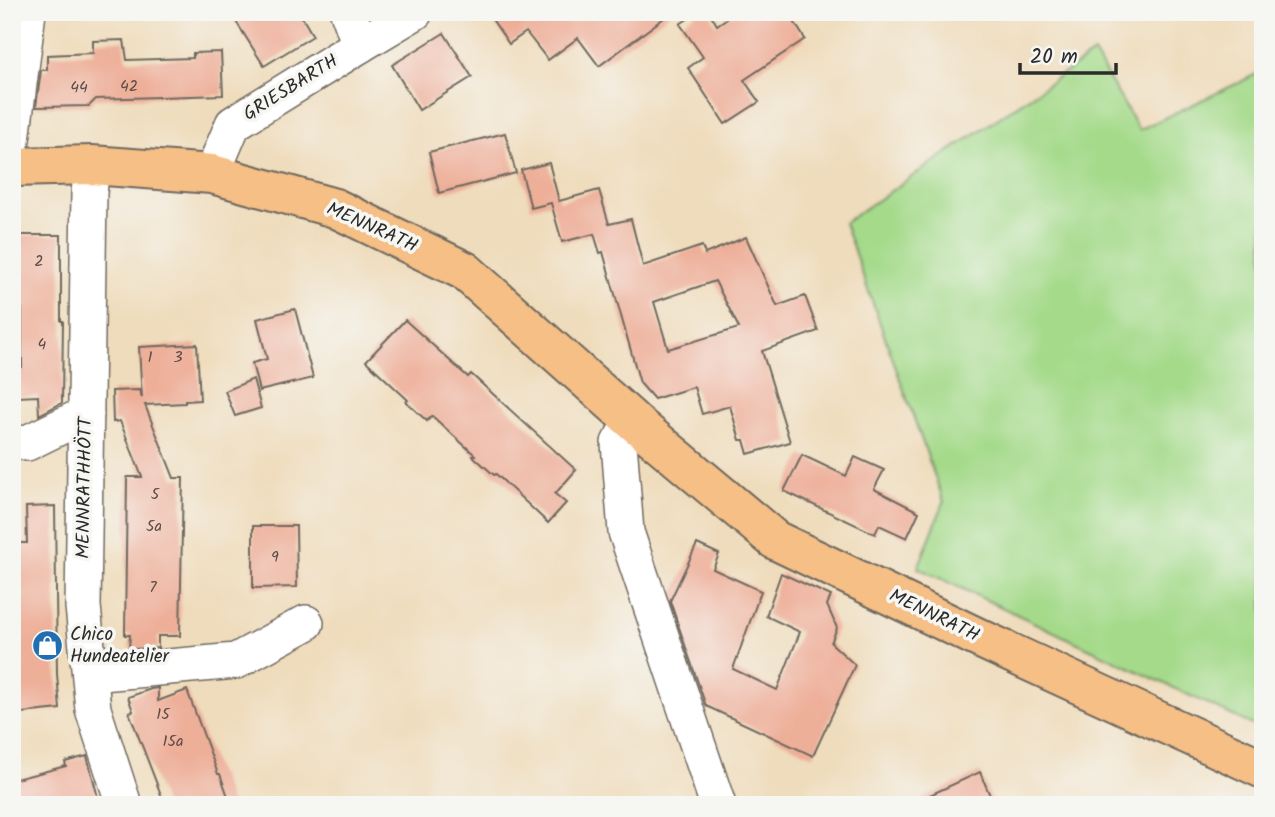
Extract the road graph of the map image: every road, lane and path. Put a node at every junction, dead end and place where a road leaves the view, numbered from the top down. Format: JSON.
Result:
{"nodes":[{"id":1,"x":27,"y":12,"type":"edge"},
{"id":2,"x":348,"y":12,"type":"edge"},
{"id":3,"x":415,"y":12,"type":"edge"},
{"id":4,"x":360,"y":45,"type":"junction"},
{"id":5,"x":18,"y":52,"type":"edge"},
{"id":6,"x":12,"y":140,"type":"edge"},
{"id":7,"x":92,"y":165,"type":"junction"},
{"id":8,"x":12,"y":167,"type":"edge"},
{"id":9,"x":212,"y":174,"type":"junction"},
{"id":10,"x":86,"y":414,"type":"junction"},
{"id":11,"x":633,"y":421,"type":"junction"},
{"id":12,"x":27,"y":443,"type":"dead end"},
{"id":13,"x":306,"y":623,"type":"dead end"},
{"id":14,"x":90,"y":674,"type":"junction"},
{"id":15,"x":1263,"y":769,"type":"edge"},
{"id":16,"x":124,"y":805,"type":"edge"},
{"id":17,"x":718,"y":805,"type":"edge"}],
"edges":[{"from":1,"to":5,"type":"street"},
{"from":2,"to":4,"type":"street","name":"GRIESBARTH"},
{"from":3,"to":4,"type":"street","name":"GRIESBARTH"},
{"from":4,"to":9,"type":"street","name":"GRIESBARTH"},
{"from":5,"to":6,"type":"street"},
{"from":7,"to":8,"type":"main road","name":"MENNRATH"},
{"from":7,"to":9,"type":"main road","name":"MENNRATH"},
{"from":7,"to":10,"type":"street","name":"MENNRATHHÖTT"},
{"from":9,"to":11,"type":"main road","name":"MENNRATH"},
{"from":10,"to":12,"type":"street"},
{"from":10,"to":14,"type":"street","name":"MENNRATHHÖTT"},
{"from":11,"to":15,"type":"main road","name":"MENNRATH"},
{"from":11,"to":17,"type":"street"},
{"from":13,"to":14,"type":"street"},
{"from":14,"to":16,"type":"street","name":"MENNRATHHÖTT"}]}
